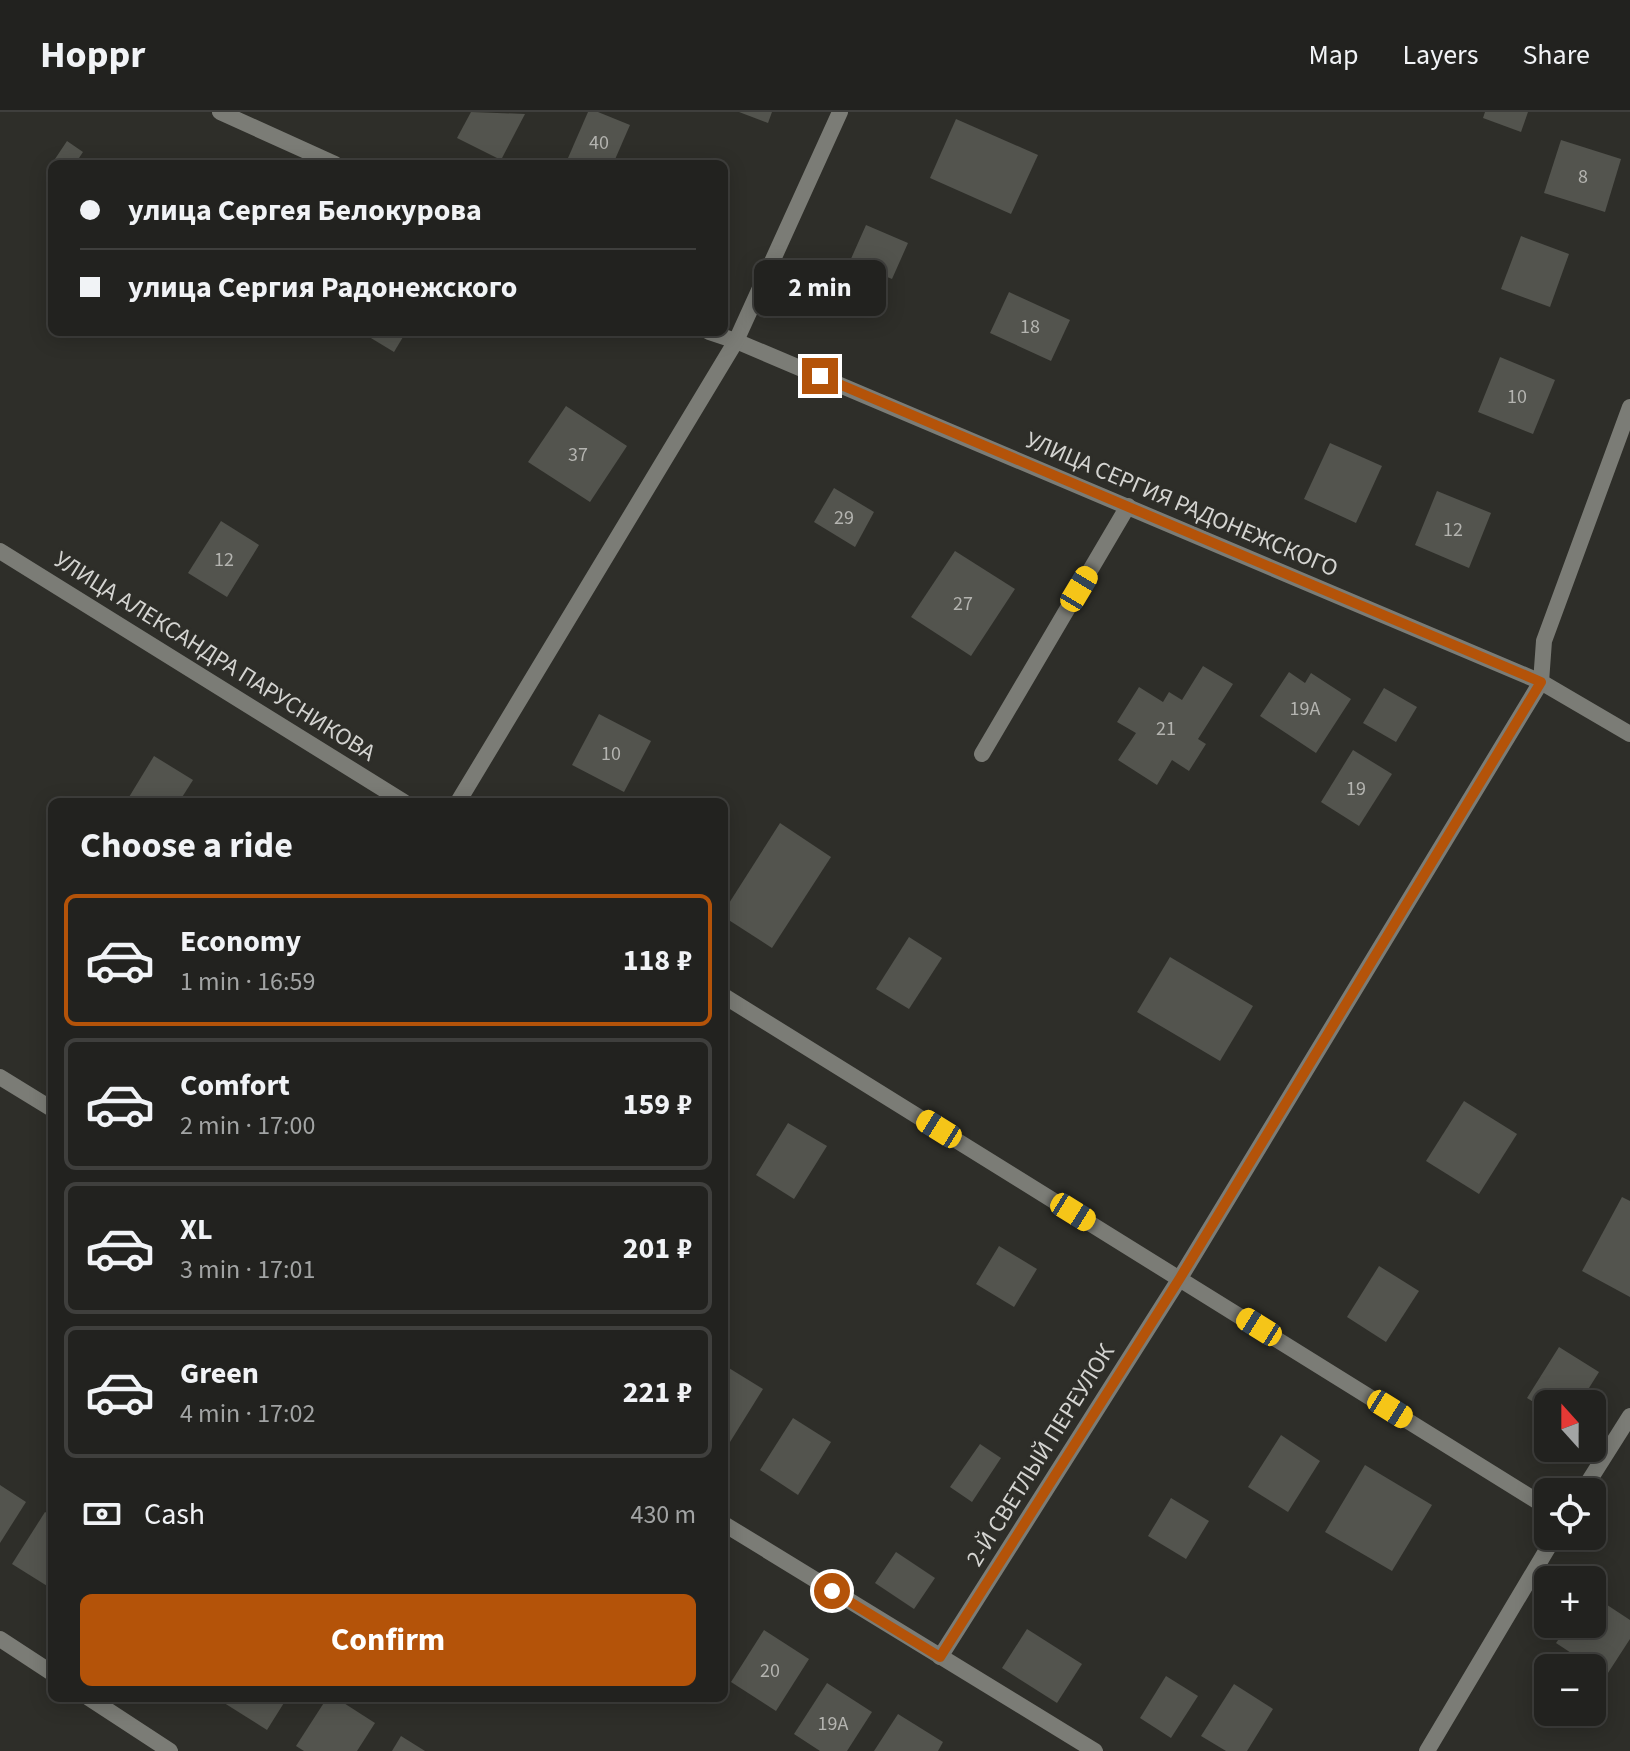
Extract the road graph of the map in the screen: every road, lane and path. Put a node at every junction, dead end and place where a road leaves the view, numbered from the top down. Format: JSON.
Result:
{"nodes":[{"id":1,"x":220,"y":112,"type":"edge"},
{"id":2,"x":840,"y":112,"type":"edge"},
{"id":3,"x":326,"y":160,"type":"edge"},
{"id":4,"x":721,"y":336,"type":"edge"},
{"id":5,"x":736,"y":341,"type":"junction"},
{"id":6,"x":1630,"y":407,"type":"edge"},
{"id":7,"x":1128,"y":506,"type":"junction"},
{"id":8,"x":0,"y":551,"type":"edge"},
{"id":9,"x":1541,"y":682,"type":"junction"},
{"id":10,"x":1630,"y":734,"type":"edge"},
{"id":11,"x":982,"y":754,"type":"dead end"},
{"id":12,"x":398,"y":798,"type":"edge"},
{"id":13,"x":460,"y":798,"type":"edge"},
{"id":14,"x":728,"y":998,"type":"edge"},
{"id":15,"x":0,"y":1077,"type":"edge"},
{"id":16,"x":48,"y":1107,"type":"edge"},
{"id":17,"x":1180,"y":1278,"type":"junction"},
{"id":18,"x":1630,"y":1416,"type":"edge"},
{"id":19,"x":1591,"y":1478,"type":"edge"},
{"id":20,"x":1534,"y":1499,"type":"edge"},
{"id":21,"x":728,"y":1526,"type":"edge"},
{"id":22,"x":1547,"y":1550,"type":"edge"},
{"id":23,"x":0,"y":1639,"type":"edge"},
{"id":24,"x":940,"y":1657,"type":"junction"},
{"id":25,"x":48,"y":1670,"type":"edge"},
{"id":26,"x":95,"y":1702,"type":"edge"},
{"id":27,"x":170,"y":1751,"type":"edge"},
{"id":28,"x":1095,"y":1751,"type":"edge"},
{"id":29,"x":1427,"y":1751,"type":"edge"}],
"edges":[{"from":1,"to":3,"type":"street"},
{"from":2,"to":5,"type":"street"},
{"from":4,"to":5,"type":"street","name":"УЛИЦА СЕРГИЯ РАДОНЕЖСКОГО"},
{"from":5,"to":7,"type":"street","name":"УЛИЦА СЕРГИЯ РАДОНЕЖСКОГО"},
{"from":5,"to":13,"type":"street"},
{"from":6,"to":9,"type":"street"},
{"from":7,"to":9,"type":"street","name":"УЛИЦА СЕРГИЯ РАДОНЕЖСКОГО"},
{"from":7,"to":11,"type":"street"},
{"from":8,"to":12,"type":"street","name":"УЛИЦА АЛЕКСАНДРА ПАРУСНИКОВА"},
{"from":9,"to":10,"type":"street","name":"УЛИЦА СЕРГИЯ РАДОНЕЖСКОГО"},
{"from":9,"to":17,"type":"street","name":"2-Й СВЕТЛЫЙ ПЕРЕУЛОК"},
{"from":14,"to":17,"type":"street"},
{"from":15,"to":16,"type":"street"},
{"from":17,"to":20,"type":"street"},
{"from":17,"to":24,"type":"street","name":"2-Й СВЕТЛЫЙ ПЕРЕУЛОК"},
{"from":18,"to":19,"type":"street"},
{"from":21,"to":24,"type":"street"},
{"from":22,"to":29,"type":"street"},
{"from":23,"to":25,"type":"street"},
{"from":24,"to":28,"type":"street"},
{"from":26,"to":27,"type":"street"}]}
